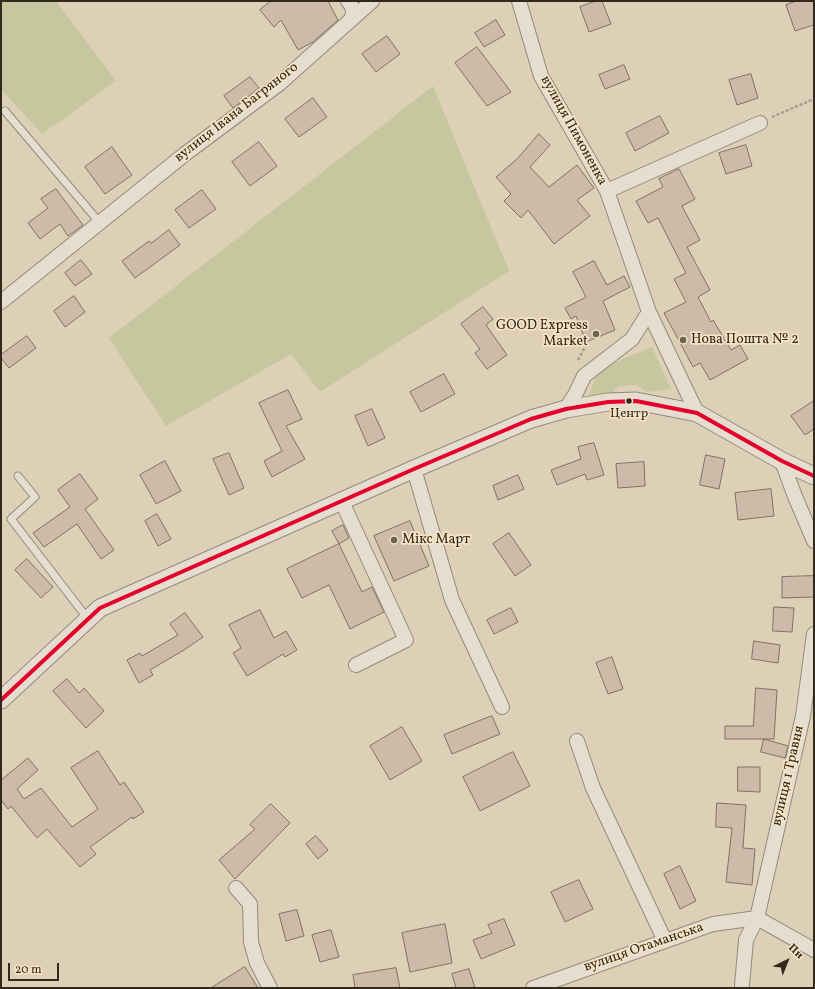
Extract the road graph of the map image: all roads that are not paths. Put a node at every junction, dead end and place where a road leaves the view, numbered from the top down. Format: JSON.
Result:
{"nodes":[{"id":1,"x":348,"y":1,"type":"edge"},
{"id":2,"x":372,"y":1,"type":"edge"},
{"id":3,"x":519,"y":1,"type":"edge"},
{"id":4,"x":351,"y":19,"type":"junction"},
{"id":5,"x":5,"y":111,"type":"dead end"},
{"id":6,"x":760,"y":123,"type":"road end"},
{"id":7,"x":607,"y":191,"type":"junction"},
{"id":8,"x":100,"y":223,"type":"junction"},
{"id":9,"x":1,"y":302,"type":"edge"},
{"id":10,"x":649,"y":312,"type":"junction"},
{"id":11,"x":566,"y":409,"type":"junction"},
{"id":12,"x":697,"y":413,"type":"junction"},
{"id":13,"x":782,"y":461,"type":"junction"},
{"id":14,"x":414,"y":469,"type":"junction"},
{"id":15,"x":18,"y":476,"type":"dead end"},
{"id":16,"x":814,"y":476,"type":"edge"},
{"id":17,"x":342,"y":502,"type":"junction"},
{"id":18,"x":814,"y":541,"type":"edge"},
{"id":19,"x":88,"y":619,"type":"junction"},
{"id":20,"x":814,"y":634,"type":"edge"},
{"id":21,"x":356,"y":665,"type":"dead end"},
{"id":22,"x":1,"y":700,"type":"edge"},
{"id":23,"x":502,"y":707,"type":"dead end"},
{"id":24,"x":577,"y":741,"type":"dead end"},
{"id":25,"x":236,"y":888,"type":"dead end"},
{"id":26,"x":757,"y":918,"type":"junction"},
{"id":27,"x":665,"y":941,"type":"junction"},
{"id":28,"x":814,"y":950,"type":"edge"},
{"id":29,"x":742,"y":984,"type":"dead end"},
{"id":30,"x":270,"y":988,"type":"edge"},
{"id":31,"x":533,"y":988,"type":"edge"}],
"edges":[{"from":1,"to":4,"type":"street"},
{"from":2,"to":4,"type":"street","name":"вулиця Івана Багряного"},
{"from":3,"to":7,"type":"street","name":"вулиця Пимоненка"},
{"from":4,"to":8,"type":"street","name":"вулиця Івана Багряного"},
{"from":5,"to":8,"type":"lane"},
{"from":6,"to":7,"type":"street","name":"вулиця Пимоненка"},
{"from":7,"to":10,"type":"street","name":"вулиця Пимоненка"},
{"from":8,"to":9,"type":"street","name":"вулиця Івана Багряного"},
{"from":10,"to":11,"type":"street"},
{"from":10,"to":12,"type":"street","name":"вулиця Пимоненка"},
{"from":11,"to":12,"type":"street"},
{"from":11,"to":14,"type":"street"},
{"from":12,"to":13,"type":"street"},
{"from":13,"to":16,"type":"street"},
{"from":13,"to":18,"type":"street"},
{"from":14,"to":17,"type":"street"},
{"from":14,"to":23,"type":"street"},
{"from":15,"to":19,"type":"lane"},
{"from":17,"to":19,"type":"street"},
{"from":17,"to":21,"type":"street"},
{"from":19,"to":22,"type":"street"},
{"from":20,"to":26,"type":"street","name":"вулиця 1 Травня"},
{"from":24,"to":27,"type":"street"},
{"from":25,"to":30,"type":"street"},
{"from":26,"to":27,"type":"street","name":"вулиця Отаманська"},
{"from":26,"to":28,"type":"street"},
{"from":26,"to":29,"type":"street","name":"вулиця 1 Травня"},
{"from":27,"to":31,"type":"street","name":"вулиця Отаманська"}]}
